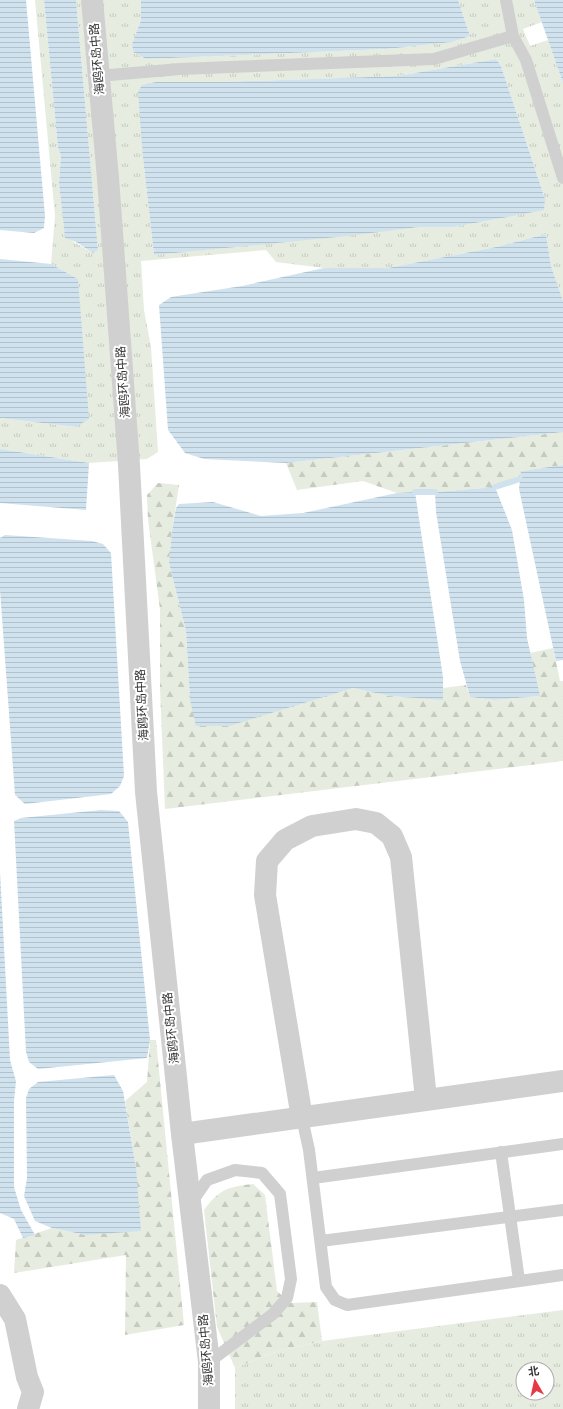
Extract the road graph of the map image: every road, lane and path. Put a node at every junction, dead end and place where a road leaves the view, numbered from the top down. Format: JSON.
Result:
{"nodes":[{"id":1,"x":92,"y":0,"type":"edge"},
{"id":2,"x":506,"y":0,"type":"edge"},
{"id":3,"x":513,"y":36,"type":"junction"},
{"id":4,"x":98,"y":76,"type":"junction"},
{"id":5,"x":563,"y":178,"type":"edge"},
{"id":6,"x":563,"y":1081,"type":"edge"},
{"id":7,"x":426,"y":1099,"type":"junction"},
{"id":8,"x":302,"y":1118,"type":"junction"},
{"id":9,"x":182,"y":1134,"type":"junction"},
{"id":10,"x":563,"y":1144,"type":"edge"},
{"id":11,"x":501,"y":1152,"type":"junction"},
{"id":12,"x":313,"y":1178,"type":"junction"},
{"id":13,"x":190,"y":1205,"type":"junction"},
{"id":14,"x":563,"y":1210,"type":"edge"},
{"id":15,"x":509,"y":1216,"type":"junction"},
{"id":16,"x":321,"y":1241,"type":"junction"},
{"id":17,"x":563,"y":1275,"type":"edge"},
{"id":18,"x":519,"y":1280,"type":"junction"},
{"id":19,"x":0,"y":1294,"type":"edge"},
{"id":20,"x":209,"y":1362,"type":"junction"},
{"id":21,"x":28,"y":1409,"type":"edge"},
{"id":22,"x":209,"y":1409,"type":"edge"}],
"edges":[{"from":1,"to":4,"type":"street","name":"海鸥环岛中路"},
{"from":2,"to":3,"type":"lane"},
{"from":3,"to":4,"type":"lane"},
{"from":3,"to":5,"type":"lane"},
{"from":4,"to":9,"type":"street","name":"海鸥环岛中路"},
{"from":6,"to":7,"type":"street"},
{"from":7,"to":8,"type":"street"},
{"from":7,"to":8,"type":"street"},
{"from":8,"to":9,"type":"street"},
{"from":8,"to":12,"type":"lane"},
{"from":9,"to":13,"type":"street","name":"海鸥环岛中路"},
{"from":10,"to":11,"type":"lane"},
{"from":11,"to":12,"type":"lane"},
{"from":11,"to":15,"type":"lane"},
{"from":12,"to":16,"type":"lane"},
{"from":13,"to":20,"type":"street","name":"海鸥环岛中路"},
{"from":13,"to":20,"type":"lane"},
{"from":14,"to":15,"type":"lane"},
{"from":15,"to":16,"type":"lane"},
{"from":15,"to":18,"type":"lane"},
{"from":16,"to":18,"type":"lane"},
{"from":17,"to":18,"type":"lane"},
{"from":19,"to":21,"type":"street"},
{"from":20,"to":22,"type":"street","name":"海鸥环岛中路"}]}
